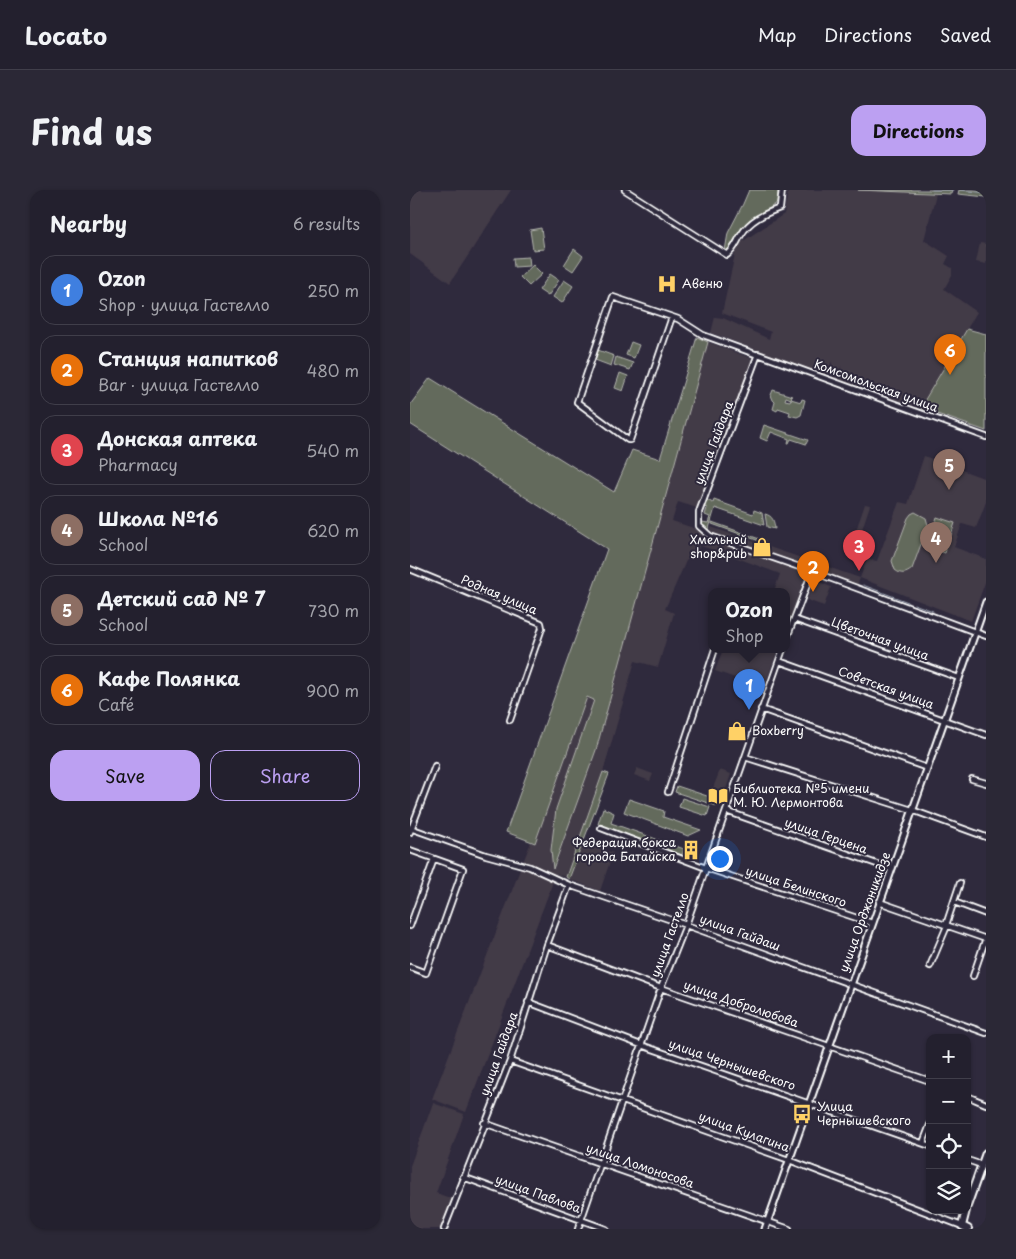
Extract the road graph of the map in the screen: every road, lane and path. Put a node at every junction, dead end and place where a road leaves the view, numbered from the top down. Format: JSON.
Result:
{"nodes":[{"id":1,"x":625,"y":190,"type":"edge"},
{"id":2,"x":782,"y":190,"type":"edge"},
{"id":3,"x":672,"y":317,"type":"junction"},
{"id":4,"x":758,"y":355,"type":"junction"},
{"id":5,"x":986,"y":437,"type":"edge"},
{"id":6,"x":410,"y":569,"type":"edge"},
{"id":7,"x":812,"y":572,"type":"junction"},
{"id":8,"x":986,"y":602,"type":"edge"},
{"id":9,"x":790,"y":620,"type":"edge"},
{"id":10,"x":794,"y":621,"type":"junction"},
{"id":11,"x":790,"y":630,"type":"edge"},
{"id":12,"x":975,"y":632,"type":"junction"},
{"id":13,"x":986,"y":636,"type":"edge"},
{"id":14,"x":715,"y":653,"type":"edge"},
{"id":15,"x":782,"y":653,"type":"edge"},
{"id":16,"x":779,"y":661,"type":"junction"},
{"id":17,"x":959,"y":678,"type":"junction"},
{"id":18,"x":762,"y":709,"type":"junction"},
{"id":19,"x":510,"y":720,"type":"dead end"},
{"id":20,"x":944,"y":720,"type":"junction"},
{"id":21,"x":986,"y":735,"type":"edge"},
{"id":22,"x":745,"y":757,"type":"junction"},
{"id":23,"x":435,"y":766,"type":"dead end"},
{"id":24,"x":927,"y":768,"type":"junction"},
{"id":25,"x":972,"y":779,"type":"dead end"},
{"id":26,"x":986,"y":783,"type":"edge"},
{"id":27,"x":668,"y":792,"type":"dead end"},
{"id":28,"x":912,"y":810,"type":"junction"},
{"id":29,"x":726,"y":811,"type":"junction"},
{"id":30,"x":601,"y":828,"type":"dead end"},
{"id":31,"x":410,"y":830,"type":"edge"},
{"id":32,"x":986,"y":837,"type":"edge"},
{"id":33,"x":410,"y":850,"type":"edge"},
{"id":34,"x":434,"y":859,"type":"junction"},
{"id":35,"x":706,"y":868,"type":"junction"},
{"id":36,"x":891,"y":869,"type":"junction"},
{"id":37,"x":960,"y":883,"type":"dead end"},
{"id":38,"x":569,"y":884,"type":"junction"},
{"id":39,"x":879,"y":902,"type":"junction"},
{"id":40,"x":954,"y":902,"type":"junction"},
{"id":41,"x":986,"y":914,"type":"edge"},
{"id":42,"x":872,"y":923,"type":"junction"},
{"id":43,"x":686,"y":925,"type":"junction"},
{"id":44,"x":947,"y":925,"type":"junction"},
{"id":45,"x":410,"y":926,"type":"edge"},
{"id":46,"x":986,"y":939,"type":"edge"},
{"id":47,"x":547,"y":945,"type":"junction"},
{"id":48,"x":930,"y":966,"type":"dead end"},
{"id":49,"x":410,"y":967,"type":"edge"},
{"id":50,"x":973,"y":976,"type":"dead end"},
{"id":51,"x":850,"y":983,"type":"junction"},
{"id":52,"x":662,"y":988,"type":"junction"},
{"id":53,"x":528,"y":1002,"type":"junction"},
{"id":54,"x":986,"y":1033,"type":"edge"},
{"id":55,"x":641,"y":1045,"type":"junction"},
{"id":56,"x":829,"y":1045,"type":"junction"},
{"id":57,"x":510,"y":1061,"type":"junction"},
{"id":58,"x":926,"y":1080,"type":"edge"},
{"id":59,"x":971,"y":1098,"type":"edge"},
{"id":60,"x":622,"y":1101,"type":"junction"},
{"id":61,"x":809,"y":1103,"type":"junction"},
{"id":62,"x":986,"y":1104,"type":"edge"},
{"id":63,"x":484,"y":1123,"type":"junction"},
{"id":64,"x":926,"y":1135,"type":"edge"},
{"id":65,"x":923,"y":1143,"type":"junction"},
{"id":66,"x":926,"y":1144,"type":"edge"},
{"id":67,"x":986,"y":1153,"type":"edge"},
{"id":68,"x":789,"y":1160,"type":"junction"},
{"id":69,"x":971,"y":1161,"type":"edge"},
{"id":70,"x":600,"y":1163,"type":"junction"},
{"id":71,"x":982,"y":1165,"type":"junction"},
{"id":72,"x":463,"y":1177,"type":"junction"},
{"id":73,"x":971,"y":1195,"type":"edge"},
{"id":74,"x":966,"y":1214,"type":"edge"},
{"id":75,"x":580,"y":1220,"type":"junction"},
{"id":76,"x":768,"y":1221,"type":"junction"},
{"id":77,"x":964,"y":1228,"type":"edge"},
{"id":78,"x":444,"y":1229,"type":"edge"},
{"id":79,"x":578,"y":1229,"type":"edge"},
{"id":80,"x":606,"y":1229,"type":"edge"},
{"id":81,"x":765,"y":1229,"type":"edge"},
{"id":82,"x":789,"y":1229,"type":"edge"}],
"edges":[{"from":1,"to":2,"type":"street"},
{"from":3,"to":3,"type":"street","name":"Комсомольская улица"},
{"from":3,"to":4,"type":"street","name":"Комсомольская улица"},
{"from":4,"to":5,"type":"street","name":"Комсомольская улица"},
{"from":4,"to":7,"type":"street","name":"улица Гайдара"},
{"from":6,"to":19,"type":"street","name":"Родная улица"},
{"from":7,"to":10,"type":"street"},
{"from":7,"to":12,"type":"street"},
{"from":8,"to":12,"type":"street","name":"улица Орджоникидзе"},
{"from":9,"to":10,"type":"street"},
{"from":10,"to":11,"type":"street"},
{"from":10,"to":17,"type":"street","name":"Цветочная улица"},
{"from":12,"to":13,"type":"street"},
{"from":12,"to":17,"type":"street","name":"улица Орджоникидзе"},
{"from":14,"to":27,"type":"street"},
{"from":15,"to":16,"type":"street","name":"улица Гастелло"},
{"from":16,"to":18,"type":"street","name":"улица Гастелло"},
{"from":16,"to":20,"type":"street","name":"Советская улица"},
{"from":17,"to":20,"type":"street","name":"улица Орджоникидзе"},
{"from":18,"to":22,"type":"street","name":"улица Гастелло"},
{"from":18,"to":24,"type":"street"},
{"from":20,"to":21,"type":"street","name":"Советская улица"},
{"from":20,"to":24,"type":"street","name":"улица Орджоникидзе"},
{"from":22,"to":28,"type":"street"},
{"from":22,"to":29,"type":"street","name":"улица Гастелло"},
{"from":23,"to":31,"type":"street"},
{"from":24,"to":28,"type":"street","name":"улица Орджоникидзе"},
{"from":25,"to":26,"type":"street"},
{"from":28,"to":32,"type":"street"},
{"from":28,"to":36,"type":"street","name":"улица Орджоникидзе"},
{"from":29,"to":35,"type":"street","name":"улица Гастелло"},
{"from":29,"to":36,"type":"street","name":"улица Герцена"},
{"from":30,"to":35,"type":"street","name":"улица Белинского"},
{"from":31,"to":38,"type":"street","name":"улица Гайдаш"},
{"from":33,"to":34,"type":"street"},
{"from":34,"to":45,"type":"street"},
{"from":34,"to":49,"type":"street"},
{"from":35,"to":42,"type":"street","name":"улица Белинского"},
{"from":35,"to":43,"type":"street","name":"улица Гастелло"},
{"from":36,"to":39,"type":"street","name":"улица Орджоникидзе"},
{"from":37,"to":40,"type":"street"},
{"from":38,"to":43,"type":"street","name":"улица Гайдаш"},
{"from":38,"to":47,"type":"street","name":"улица Гайдара"},
{"from":39,"to":42,"type":"street","name":"улица Орджоникидзе"},
{"from":39,"to":44,"type":"street"},
{"from":40,"to":41,"type":"street"},
{"from":40,"to":44,"type":"street"},
{"from":42,"to":51,"type":"street","name":"улица Орджоникидзе"},
{"from":43,"to":51,"type":"street","name":"улица Гайдаш"},
{"from":43,"to":52,"type":"street","name":"улица Гастелло"},
{"from":44,"to":46,"type":"street"},
{"from":44,"to":48,"type":"street"},
{"from":46,"to":50,"type":"street"},
{"from":47,"to":52,"type":"street","name":"улица Добролюбова"},
{"from":47,"to":53,"type":"street","name":"улица Гайдара"},
{"from":51,"to":54,"type":"street","name":"улица Гайдаш"},
{"from":51,"to":56,"type":"street","name":"улица Орджоникидзе"},
{"from":52,"to":55,"type":"street","name":"улица Гастелло"},
{"from":52,"to":56,"type":"street","name":"улица Добролюбова"},
{"from":53,"to":55,"type":"street","name":"улица Чернышевского"},
{"from":53,"to":57,"type":"street","name":"улица Гайдара"},
{"from":55,"to":60,"type":"street","name":"улица Гастелло"},
{"from":55,"to":61,"type":"street","name":"улица Чернышевского"},
{"from":56,"to":58,"type":"street","name":"улица Добролюбова"},
{"from":56,"to":61,"type":"street","name":"улица Орджоникидзе"},
{"from":57,"to":60,"type":"street","name":"улица Кулагина"},
{"from":57,"to":63,"type":"street","name":"улица Гайдара"},
{"from":59,"to":62,"type":"street"},
{"from":60,"to":68,"type":"street","name":"улица Кулагина"},
{"from":60,"to":70,"type":"street","name":"улица Гастелло"},
{"from":61,"to":65,"type":"street","name":"улица Чернышевского"},
{"from":61,"to":68,"type":"street","name":"улица Орджоникидзе"},
{"from":63,"to":70,"type":"street","name":"улица Ломоносова"},
{"from":63,"to":72,"type":"street","name":"улица Гайдара"},
{"from":64,"to":65,"type":"street"},
{"from":65,"to":66,"type":"street","name":"улица Чернышевского"},
{"from":67,"to":71,"type":"main road"},
{"from":68,"to":76,"type":"street","name":"улица Орджоникидзе"},
{"from":68,"to":77,"type":"street","name":"улица Кулагина"},
{"from":69,"to":71,"type":"street"},
{"from":70,"to":75,"type":"street","name":"улица Гастелло"},
{"from":70,"to":76,"type":"street","name":"улица Ломоносова"},
{"from":71,"to":73,"type":"main road"},
{"from":72,"to":75,"type":"street","name":"улица Павлова"},
{"from":72,"to":78,"type":"street","name":"улица Гайдара"},
{"from":74,"to":77,"type":"main road"},
{"from":75,"to":79,"type":"street","name":"улица Гастелло"},
{"from":75,"to":80,"type":"street","name":"улица Павлова"},
{"from":76,"to":81,"type":"street","name":"улица Орджоникидзе"},
{"from":76,"to":82,"type":"street","name":"улица Ломоносова"}]}
